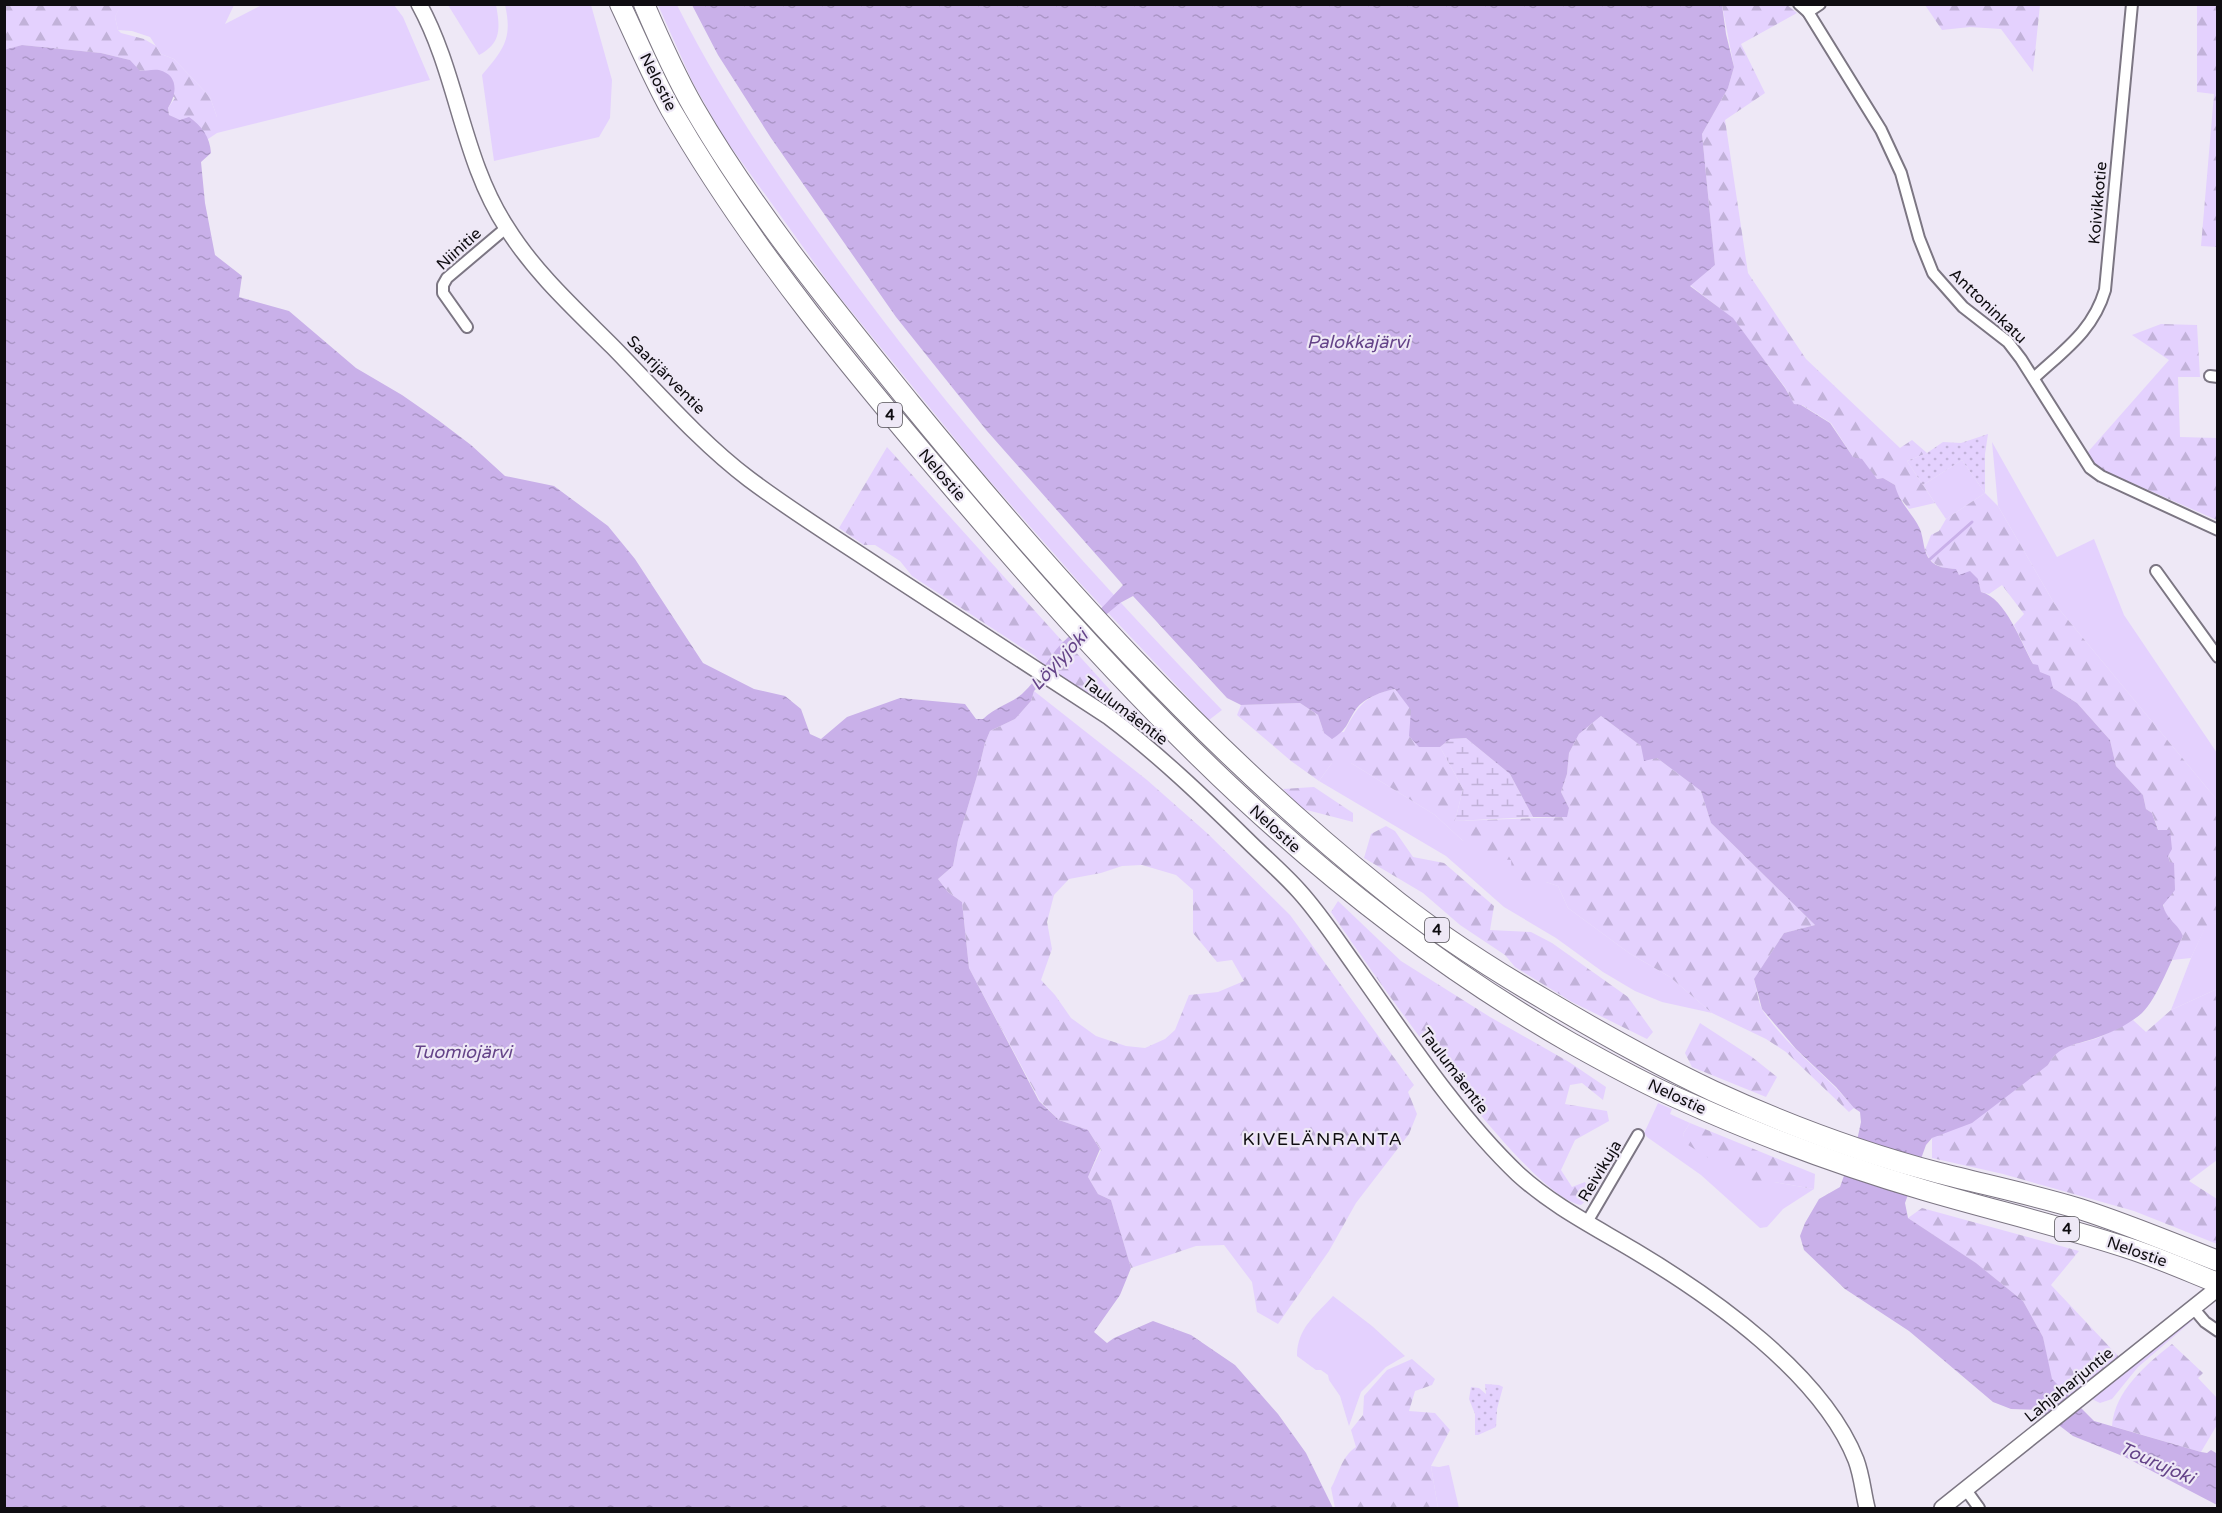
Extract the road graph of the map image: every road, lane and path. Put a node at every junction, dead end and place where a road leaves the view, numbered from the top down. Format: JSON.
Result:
{"nodes":[{"id":1,"x":418,"y":4,"type":"edge"},
{"id":2,"x":621,"y":4,"type":"edge"},
{"id":3,"x":644,"y":4,"type":"edge"},
{"id":4,"x":1798,"y":4,"type":"edge"},
{"id":5,"x":1820,"y":4,"type":"edge"},
{"id":6,"x":2132,"y":4,"type":"edge"},
{"id":7,"x":1808,"y":12,"type":"junction"},
{"id":8,"x":506,"y":228,"type":"junction"},
{"id":9,"x":467,"y":327,"type":"dead end"},
{"id":10,"x":2034,"y":378,"type":"junction"},
{"id":11,"x":2217,"y":530,"type":"edge"},
{"id":12,"x":2156,"y":572,"type":"dead end"},
{"id":13,"x":2217,"y":657,"type":"edge"},
{"id":14,"x":1025,"y":662,"type":"joint"},
{"id":15,"x":1638,"y":1135,"type":"dead end"},
{"id":16,"x":1587,"y":1222,"type":"junction"},
{"id":17,"x":2217,"y":1261,"type":"edge"},
{"id":18,"x":2213,"y":1283,"type":"edge"},
{"id":19,"x":2194,"y":1309,"type":"junction"},
{"id":20,"x":2217,"y":1331,"type":"edge"},
{"id":21,"x":1865,"y":1489,"type":"junction"},
{"id":22,"x":1966,"y":1490,"type":"junction"},
{"id":23,"x":1867,"y":1509,"type":"edge"},
{"id":24,"x":1874,"y":1509,"type":"edge"},
{"id":25,"x":1942,"y":1509,"type":"edge"},
{"id":26,"x":1979,"y":1509,"type":"edge"}],
"edges":[{"from":1,"to":8,"type":"main road","name":"Saarijärventie"},
{"from":2,"to":18,"type":"highway","name":"Nelostie","number":"4"},
{"from":3,"to":17,"type":"highway","name":"Nelostie","number":"4"},
{"from":4,"to":7,"type":"street","name":"Anttoninkatu"},
{"from":5,"to":7,"type":"street"},
{"from":6,"to":10,"type":"street","name":"Koivikkotie"},
{"from":7,"to":10,"type":"street","name":"Anttoninkatu"},
{"from":8,"to":9,"type":"street","name":"Niinitie"},
{"from":8,"to":14,"type":"main road","name":"Saarijärventie"},
{"from":10,"to":11,"type":"street","name":"Anttoninkatu"},
{"from":12,"to":13,"type":"street"},
{"from":14,"to":16,"type":"main road","name":"Taulumäentie"},
{"from":15,"to":16,"type":"street","name":"Reivikuja"},
{"from":16,"to":21,"type":"main road","name":"Taulumäentie"},
{"from":18,"to":19,"type":"main road","name":"Lahjaharjuntie"},
{"from":19,"to":20,"type":"street"},
{"from":19,"to":22,"type":"main road","name":"Lahjaharjuntie"},
{"from":21,"to":23,"type":"main road","name":"Taulumäentie"},
{"from":21,"to":24,"type":"main road","name":"Taulumäentie"},
{"from":22,"to":25,"type":"main road","name":"Lahjaharjuntie"},
{"from":22,"to":26,"type":"street"}]}
